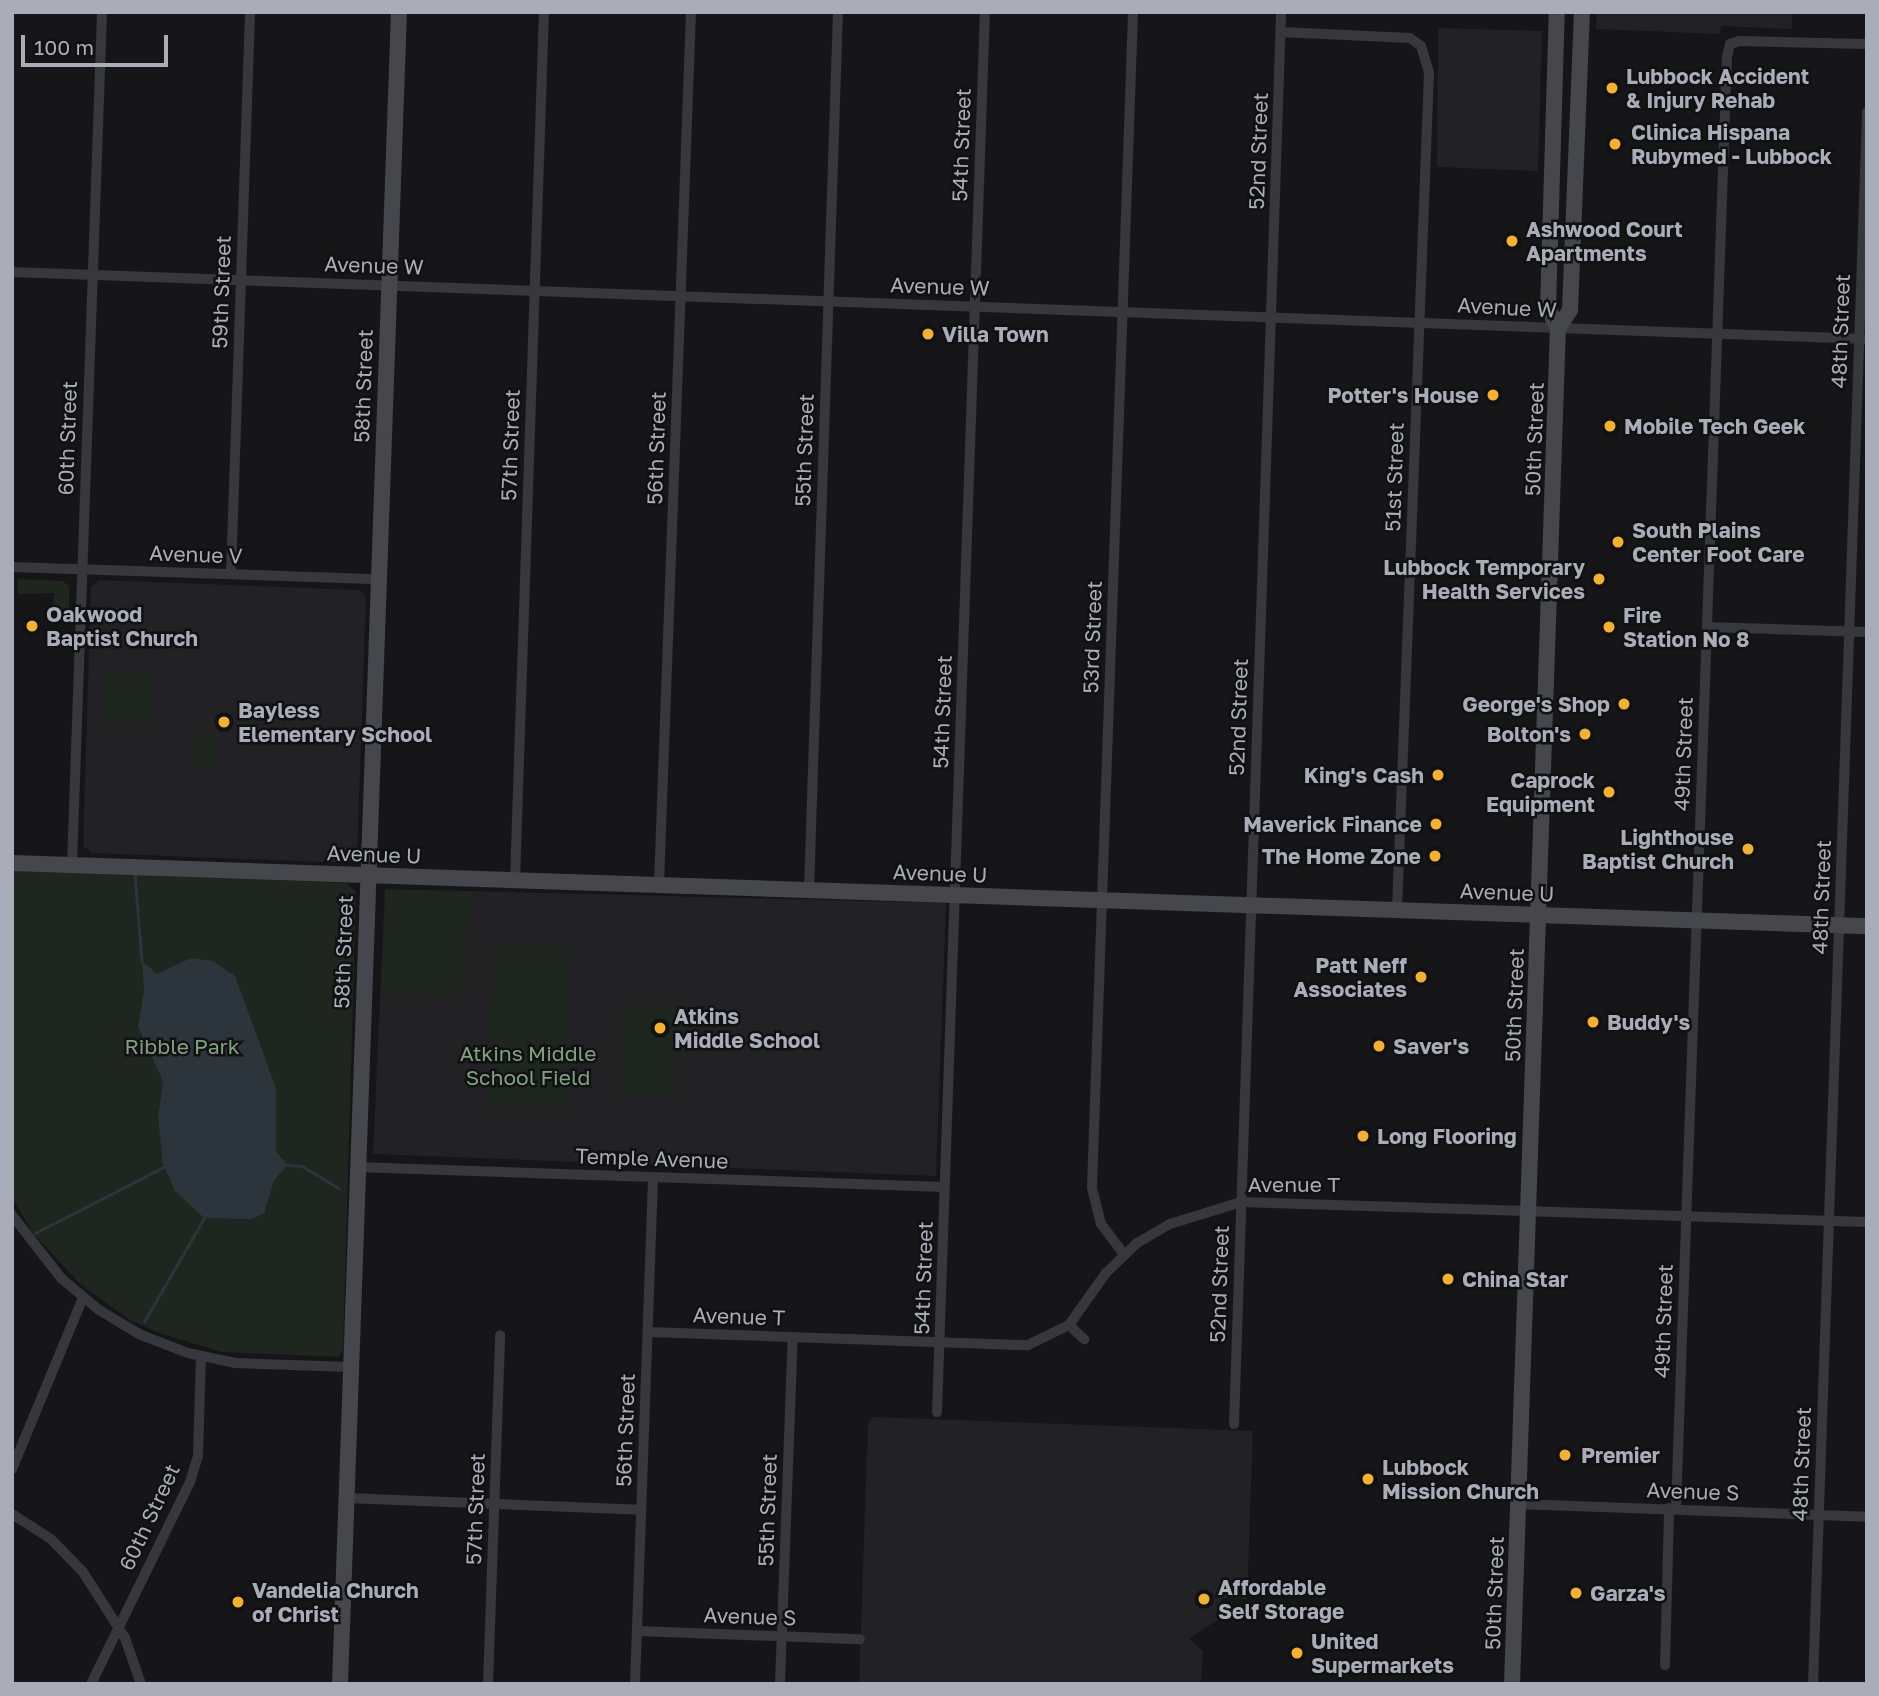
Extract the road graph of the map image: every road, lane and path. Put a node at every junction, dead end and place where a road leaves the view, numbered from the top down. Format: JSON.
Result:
{"nodes":[{"id":1,"x":102,"y":12,"type":"edge"},
{"id":2,"x":250,"y":12,"type":"edge"},
{"id":3,"x":399,"y":12,"type":"edge"},
{"id":4,"x":544,"y":12,"type":"edge"},
{"id":5,"x":691,"y":12,"type":"edge"},
{"id":6,"x":838,"y":12,"type":"edge"},
{"id":7,"x":985,"y":12,"type":"edge"},
{"id":8,"x":1133,"y":12,"type":"edge"},
{"id":9,"x":1281,"y":12,"type":"edge"},
{"id":10,"x":1557,"y":12,"type":"edge"},
{"id":11,"x":1582,"y":12,"type":"edge"},
{"id":12,"x":1281,"y":32,"type":"junction"},
{"id":13,"x":1867,"y":44,"type":"edge"},
{"id":14,"x":1867,"y":112,"type":"edge"},
{"id":15,"x":12,"y":272,"type":"edge"},
{"id":16,"x":92,"y":275,"type":"junction"},
{"id":17,"x":240,"y":280,"type":"junction"},
{"id":18,"x":388,"y":285,"type":"junction"},
{"id":19,"x":534,"y":291,"type":"junction"},
{"id":20,"x":681,"y":296,"type":"junction"},
{"id":21,"x":828,"y":302,"type":"junction"},
{"id":22,"x":974,"y":306,"type":"junction"},
{"id":23,"x":1123,"y":312,"type":"junction"},
{"id":24,"x":1271,"y":317,"type":"junction"},
{"id":25,"x":1420,"y":322,"type":"junction"},
{"id":26,"x":1558,"y":328,"type":"junction"},
{"id":27,"x":1717,"y":334,"type":"junction"},
{"id":28,"x":1863,"y":339,"type":"edge"},
{"id":29,"x":12,"y":567,"type":"edge"},
{"id":30,"x":82,"y":569,"type":"junction"},
{"id":31,"x":231,"y":574,"type":"junction"},
{"id":32,"x":378,"y":579,"type":"junction"},
{"id":33,"x":1707,"y":627,"type":"junction"},
{"id":34,"x":1849,"y":632,"type":"junction"},
{"id":35,"x":1867,"y":632,"type":"edge"},
{"id":36,"x":12,"y":863,"type":"edge"},
{"id":37,"x":72,"y":864,"type":"junction"},
{"id":38,"x":367,"y":874,"type":"junction"},
{"id":39,"x":515,"y":880,"type":"junction"},
{"id":40,"x":659,"y":884,"type":"junction"},
{"id":41,"x":809,"y":890,"type":"junction"},
{"id":42,"x":956,"y":895,"type":"junction"},
{"id":43,"x":1103,"y":900,"type":"junction"},
{"id":44,"x":1251,"y":905,"type":"junction"},
{"id":45,"x":1397,"y":909,"type":"junction"},
{"id":46,"x":1538,"y":914,"type":"junction"},
{"id":47,"x":1696,"y":920,"type":"junction"},
{"id":48,"x":1839,"y":925,"type":"junction"},
{"id":49,"x":1867,"y":926,"type":"edge"},
{"id":50,"x":357,"y":1167,"type":"junction"},
{"id":51,"x":653,"y":1178,"type":"junction"},
{"id":52,"x":945,"y":1187,"type":"junction"},
{"id":53,"x":1241,"y":1202,"type":"junction"},
{"id":54,"x":1528,"y":1210,"type":"junction"},
{"id":55,"x":12,"y":1215,"type":"edge"},
{"id":56,"x":1686,"y":1216,"type":"junction"},
{"id":57,"x":1829,"y":1220,"type":"junction"},
{"id":58,"x":1867,"y":1222,"type":"edge"},
{"id":59,"x":1123,"y":1254,"type":"junction"},
{"id":60,"x":83,"y":1298,"type":"junction"},
{"id":61,"x":1069,"y":1325,"type":"junction"},
{"id":62,"x":648,"y":1332,"type":"junction"},
{"id":63,"x":500,"y":1335,"type":"dead end"},
{"id":64,"x":793,"y":1337,"type":"junction"},
{"id":65,"x":1084,"y":1339,"type":"dead end"},
{"id":66,"x":940,"y":1343,"type":"junction"},
{"id":67,"x":201,"y":1356,"type":"junction"},
{"id":68,"x":351,"y":1367,"type":"junction"},
{"id":69,"x":937,"y":1412,"type":"dead end"},
{"id":70,"x":1234,"y":1424,"type":"dead end"},
{"id":71,"x":12,"y":1469,"type":"edge"},
{"id":72,"x":346,"y":1498,"type":"junction"},
{"id":73,"x":494,"y":1504,"type":"junction"},
{"id":74,"x":1518,"y":1504,"type":"junction"},
{"id":75,"x":1672,"y":1509,"type":"junction"},
{"id":76,"x":641,"y":1510,"type":"junction"},
{"id":77,"x":12,"y":1514,"type":"edge"},
{"id":78,"x":1819,"y":1516,"type":"junction"},
{"id":79,"x":1867,"y":1517,"type":"edge"},
{"id":80,"x":119,"y":1628,"type":"junction"},
{"id":81,"x":637,"y":1631,"type":"junction"},
{"id":82,"x":781,"y":1636,"type":"junction"},
{"id":83,"x":860,"y":1639,"type":"dead end"},
{"id":84,"x":1665,"y":1665,"type":"dead end"},
{"id":85,"x":91,"y":1684,"type":"edge"},
{"id":86,"x":141,"y":1684,"type":"edge"},
{"id":87,"x":340,"y":1684,"type":"edge"},
{"id":88,"x":488,"y":1684,"type":"edge"},
{"id":89,"x":635,"y":1684,"type":"edge"},
{"id":90,"x":780,"y":1684,"type":"edge"},
{"id":91,"x":1512,"y":1684,"type":"edge"},
{"id":92,"x":1813,"y":1684,"type":"edge"}],
"edges":[{"from":1,"to":16,"type":"street","name":"60th Street"},
{"from":2,"to":17,"type":"street","name":"59th Street"},
{"from":3,"to":18,"type":"street","name":"58th Street"},
{"from":4,"to":19,"type":"street","name":"57th Street"},
{"from":5,"to":20,"type":"street","name":"56th Street"},
{"from":6,"to":21,"type":"street","name":"55th Street"},
{"from":7,"to":22,"type":"street","name":"54th Street"},
{"from":8,"to":23,"type":"street","name":"53rd Street"},
{"from":9,"to":12,"type":"street","name":"52nd Street"},
{"from":10,"to":26,"type":"street","name":"50th Street"},
{"from":11,"to":26,"type":"street","name":"50th Street"},
{"from":12,"to":24,"type":"street","name":"52nd Street"},
{"from":12,"to":25,"type":"street","name":"51st Street"},
{"from":13,"to":27,"type":"street","name":"49th Street"},
{"from":14,"to":28,"type":"street","name":"48th Street"},
{"from":15,"to":16,"type":"street","name":"Avenue W"},
{"from":16,"to":17,"type":"street","name":"Avenue W"},
{"from":16,"to":30,"type":"street","name":"60th Street"},
{"from":17,"to":18,"type":"street","name":"Avenue W"},
{"from":17,"to":31,"type":"street","name":"59th Street"},
{"from":18,"to":19,"type":"street","name":"Avenue W"},
{"from":18,"to":32,"type":"street","name":"58th Street"},
{"from":19,"to":20,"type":"street","name":"Avenue W"},
{"from":19,"to":39,"type":"street","name":"57th Street"},
{"from":20,"to":21,"type":"street","name":"Avenue W"},
{"from":20,"to":40,"type":"street","name":"56th Street"},
{"from":21,"to":22,"type":"street","name":"Avenue W"},
{"from":21,"to":41,"type":"street","name":"55th Street"},
{"from":22,"to":23,"type":"street","name":"Avenue W"},
{"from":22,"to":42,"type":"street","name":"54th Street"},
{"from":23,"to":24,"type":"street","name":"Avenue W"},
{"from":23,"to":43,"type":"street","name":"53rd Street"},
{"from":24,"to":25,"type":"street","name":"Avenue W"},
{"from":24,"to":44,"type":"street","name":"52nd Street"},
{"from":25,"to":26,"type":"street","name":"Avenue W"},
{"from":25,"to":45,"type":"street","name":"51st Street"},
{"from":26,"to":27,"type":"street","name":"Avenue W"},
{"from":26,"to":46,"type":"street","name":"50th Street"},
{"from":27,"to":28,"type":"street","name":"Avenue W"},
{"from":27,"to":33,"type":"street","name":"49th Street"},
{"from":28,"to":34,"type":"street","name":"48th Street"},
{"from":29,"to":30,"type":"street","name":"Avenue V"},
{"from":30,"to":31,"type":"street","name":"Avenue V"},
{"from":30,"to":37,"type":"street","name":"60th Street"},
{"from":31,"to":32,"type":"street","name":"Avenue V"},
{"from":32,"to":38,"type":"street","name":"58th Street"},
{"from":33,"to":34,"type":"street"},
{"from":33,"to":47,"type":"street","name":"49th Street"},
{"from":34,"to":35,"type":"street"},
{"from":34,"to":48,"type":"street","name":"48th Street"},
{"from":36,"to":37,"type":"street","name":"Avenue U"},
{"from":37,"to":38,"type":"street","name":"Avenue U"},
{"from":38,"to":39,"type":"street","name":"Avenue U"},
{"from":38,"to":50,"type":"street","name":"58th Street"},
{"from":39,"to":40,"type":"street","name":"Avenue U"},
{"from":40,"to":41,"type":"street","name":"Avenue U"},
{"from":41,"to":42,"type":"street","name":"Avenue U"},
{"from":42,"to":43,"type":"street","name":"Avenue U"},
{"from":42,"to":52,"type":"street","name":"54th Street"},
{"from":43,"to":44,"type":"street","name":"Avenue U"},
{"from":43,"to":59,"type":"street","name":"53rd Street"},
{"from":44,"to":45,"type":"street","name":"Avenue U"},
{"from":44,"to":53,"type":"street","name":"52nd Street"},
{"from":45,"to":46,"type":"street","name":"Avenue U"},
{"from":46,"to":47,"type":"street","name":"Avenue U"},
{"from":46,"to":54,"type":"street","name":"50th Street"},
{"from":47,"to":48,"type":"street","name":"Avenue U"},
{"from":47,"to":56,"type":"street","name":"49th Street"},
{"from":48,"to":49,"type":"street","name":"Avenue U"},
{"from":48,"to":57,"type":"street","name":"48th Street"},
{"from":50,"to":51,"type":"street","name":"Temple Avenue"},
{"from":50,"to":68,"type":"street","name":"58th Street"},
{"from":51,"to":52,"type":"street","name":"Temple Avenue"},
{"from":51,"to":62,"type":"street","name":"56th Street"},
{"from":52,"to":66,"type":"street","name":"54th Street"},
{"from":53,"to":54,"type":"street","name":"Avenue T"},
{"from":53,"to":59,"type":"street","name":"Avenue T"},
{"from":53,"to":70,"type":"street","name":"52nd Street"},
{"from":54,"to":56,"type":"street","name":"Avenue T"},
{"from":54,"to":74,"type":"street","name":"50th Street"},
{"from":55,"to":60,"type":"street"},
{"from":56,"to":57,"type":"street","name":"Avenue T"},
{"from":56,"to":75,"type":"street","name":"49th Street"},
{"from":57,"to":58,"type":"street","name":"Avenue T"},
{"from":57,"to":78,"type":"street","name":"48th Street"},
{"from":59,"to":61,"type":"street","name":"Avenue T"},
{"from":60,"to":67,"type":"street"},
{"from":60,"to":71,"type":"street"},
{"from":61,"to":65,"type":"street"},
{"from":61,"to":66,"type":"street","name":"Avenue T"},
{"from":62,"to":64,"type":"street","name":"Avenue T"},
{"from":62,"to":76,"type":"street","name":"56th Street"},
{"from":63,"to":73,"type":"street","name":"57th Street"},
{"from":64,"to":66,"type":"street","name":"Avenue T"},
{"from":64,"to":82,"type":"street","name":"55th Street"},
{"from":66,"to":69,"type":"street","name":"54th Street"},
{"from":67,"to":68,"type":"street"},
{"from":67,"to":80,"type":"street","name":"60th Street"},
{"from":68,"to":72,"type":"street","name":"58th Street"},
{"from":72,"to":73,"type":"street"},
{"from":72,"to":87,"type":"street","name":"58th Street"},
{"from":73,"to":76,"type":"street"},
{"from":73,"to":88,"type":"street","name":"57th Street"},
{"from":74,"to":75,"type":"street","name":"Avenue S"},
{"from":74,"to":91,"type":"street","name":"50th Street"},
{"from":75,"to":78,"type":"street","name":"Avenue S"},
{"from":75,"to":84,"type":"street","name":"49th Street"},
{"from":76,"to":81,"type":"street","name":"56th Street"},
{"from":77,"to":80,"type":"street"},
{"from":78,"to":79,"type":"street","name":"Avenue S"},
{"from":78,"to":92,"type":"street","name":"48th Street"},
{"from":80,"to":85,"type":"street","name":"60th Street"},
{"from":80,"to":86,"type":"street"},
{"from":81,"to":82,"type":"street","name":"Avenue S"},
{"from":81,"to":89,"type":"street","name":"56th Street"},
{"from":82,"to":83,"type":"street","name":"Avenue S"},
{"from":82,"to":90,"type":"street","name":"55th Street"}]}
